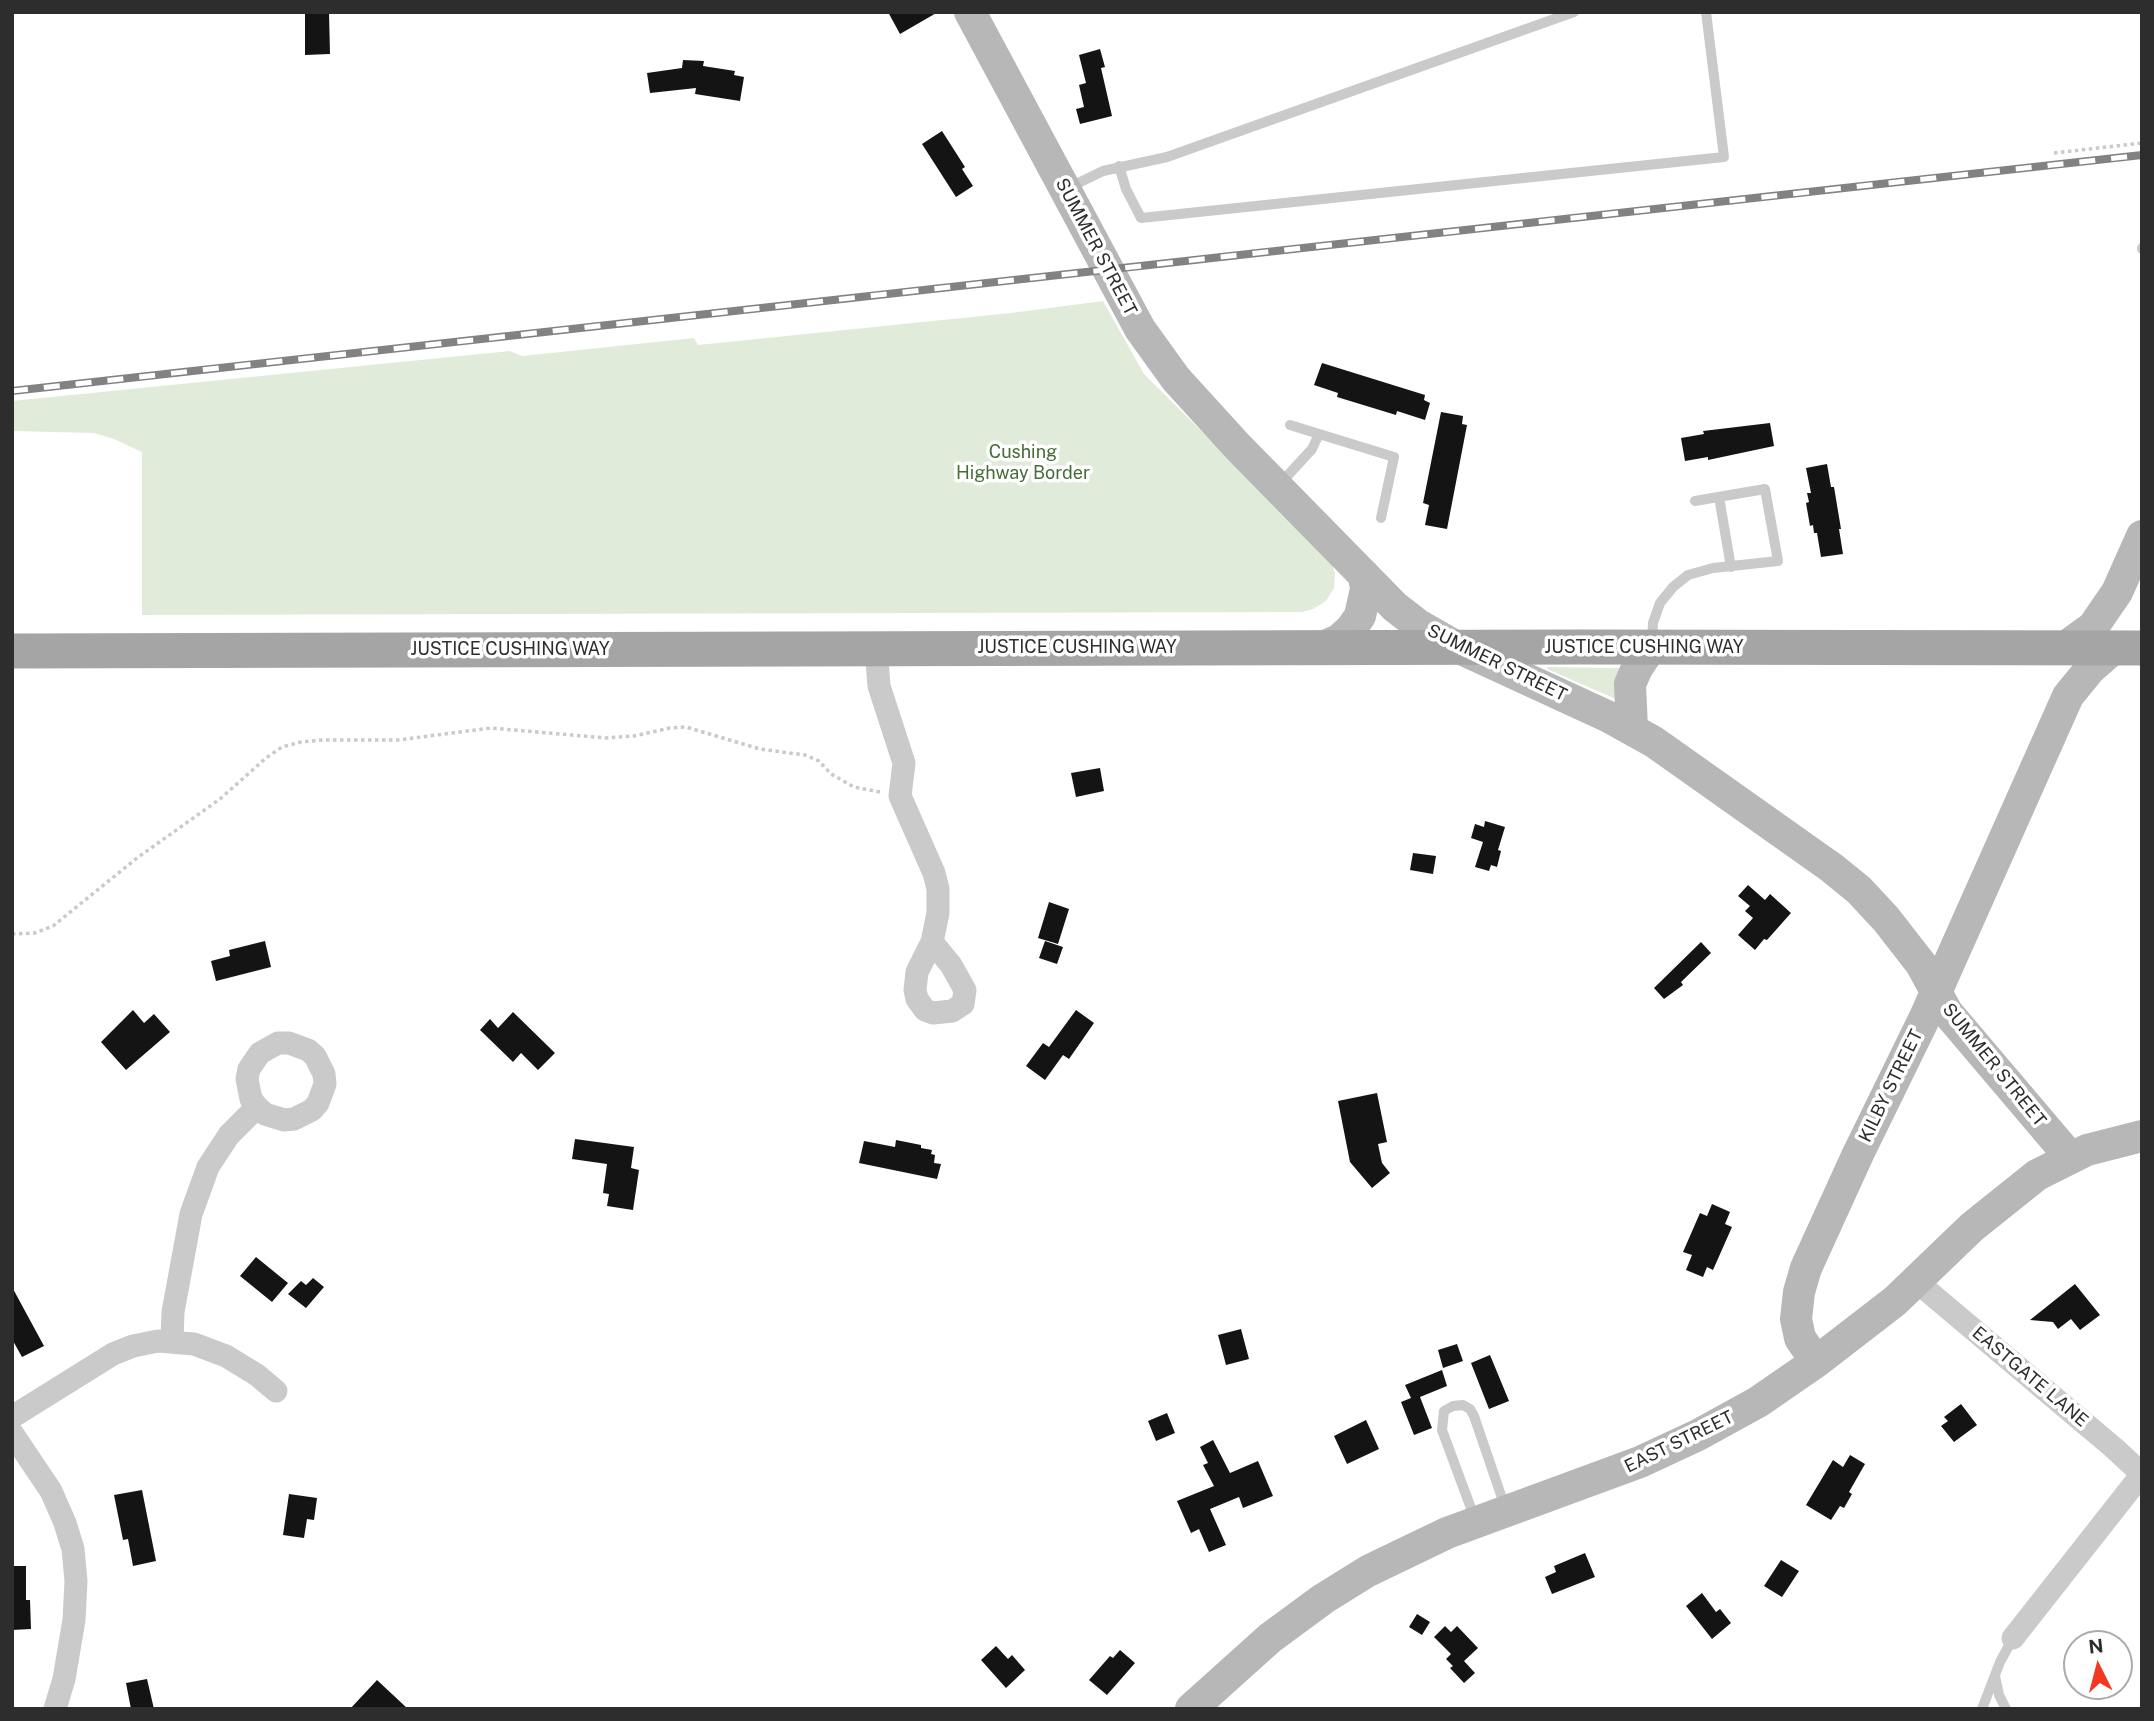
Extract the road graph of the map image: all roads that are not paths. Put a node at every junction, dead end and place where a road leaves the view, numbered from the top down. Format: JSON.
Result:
{"nodes":[{"id":1,"x":970,"y":12,"type":"edge"},
{"id":2,"x":1574,"y":12,"type":"edge"},
{"id":3,"x":1706,"y":12,"type":"edge"},
{"id":4,"x":1119,"y":166,"type":"junction"},
{"id":5,"x":1066,"y":189,"type":"junction"},
{"id":6,"x":1290,"y":425,"type":"dead end"},
{"id":7,"x":1319,"y":434,"type":"junction"},
{"id":8,"x":1277,"y":487,"type":"junction"},
{"id":9,"x":1719,"y":497,"type":"junction"},
{"id":10,"x":1695,"y":501,"type":"dead end"},
{"id":11,"x":1381,"y":518,"type":"dead end"},
{"id":12,"x":2142,"y":536,"type":"edge"},
{"id":13,"x":1731,"y":566,"type":"junction"},
{"id":14,"x":1364,"y":575,"type":"junction"},
{"id":15,"x":2117,"y":592,"type":"junction"},
{"id":16,"x":1323,"y":647,"type":"junction"},
{"id":17,"x":1457,"y":647,"type":"junction"},
{"id":18,"x":876,"y":648,"type":"junction"},
{"id":19,"x":1651,"y":648,"type":"junction"},
{"id":20,"x":2053,"y":648,"type":"junction"},
{"id":21,"x":2131,"y":648,"type":"edge"},
{"id":22,"x":12,"y":651,"type":"edge"},
{"id":23,"x":2068,"y":696,"type":"junction"},
{"id":24,"x":1632,"y":729,"type":"junction"},
{"id":25,"x":932,"y":942,"type":"dead end"},
{"id":26,"x":1936,"y":992,"type":"junction"},
{"id":27,"x":257,"y":1107,"type":"dead end"},
{"id":28,"x":2142,"y":1136,"type":"edge"},
{"id":29,"x":2070,"y":1157,"type":"junction"},
{"id":30,"x":1917,"y":1282,"type":"junction"},
{"id":31,"x":172,"y":1341,"type":"junction"},
{"id":32,"x":1816,"y":1362,"type":"junction"},
{"id":33,"x":276,"y":1391,"type":"dead end"},
{"id":34,"x":12,"y":1417,"type":"edge"},
{"id":35,"x":12,"y":1433,"type":"edge"},
{"id":36,"x":2142,"y":1474,"type":"edge"},
{"id":37,"x":1507,"y":1511,"type":"junction"},
{"id":38,"x":1476,"y":1522,"type":"junction"},
{"id":39,"x":2014,"y":1638,"type":"joint"},
{"id":40,"x":1995,"y":1676,"type":"junction"},
{"id":41,"x":1984,"y":1707,"type":"edge"},
{"id":42,"x":55,"y":1709,"type":"edge"},
{"id":43,"x":1192,"y":1709,"type":"edge"},
{"id":44,"x":2006,"y":1709,"type":"edge"}],
"edges":[{"from":1,"to":5,"type":"main road","name":"SUMMER STREET"},
{"from":2,"to":4,"type":"lane"},
{"from":3,"to":4,"type":"lane"},
{"from":4,"to":5,"type":"lane"},
{"from":5,"to":8,"type":"main road","name":"SUMMER STREET"},
{"from":6,"to":7,"type":"lane"},
{"from":7,"to":8,"type":"lane"},
{"from":7,"to":11,"type":"lane"},
{"from":8,"to":14,"type":"main road","name":"SUMMER STREET"},
{"from":9,"to":10,"type":"lane"},
{"from":9,"to":13,"type":"lane"},
{"from":9,"to":13,"type":"lane"},
{"from":12,"to":15,"type":"main road"},
{"from":13,"to":19,"type":"lane"},
{"from":14,"to":16,"type":"main road"},
{"from":14,"to":17,"type":"main road","name":"SUMMER STREET"},
{"from":15,"to":20,"type":"main road"},
{"from":15,"to":21,"type":"main road"},
{"from":16,"to":17,"type":"main road","name":"JUSTICE CUSHING WAY"},
{"from":16,"to":18,"type":"main road","name":"JUSTICE CUSHING WAY"},
{"from":17,"to":19,"type":"main road","name":"JUSTICE CUSHING WAY"},
{"from":17,"to":24,"type":"main road","name":"SUMMER STREET"},
{"from":18,"to":22,"type":"main road","name":"JUSTICE CUSHING WAY"},
{"from":18,"to":25,"type":"street"},
{"from":19,"to":20,"type":"main road","name":"JUSTICE CUSHING WAY"},
{"from":19,"to":24,"type":"main road"},
{"from":20,"to":21,"type":"main road","name":"JUSTICE CUSHING WAY"},
{"from":20,"to":23,"type":"main road"},
{"from":21,"to":23,"type":"main road","name":"KILBY STREET"},
{"from":23,"to":26,"type":"main road","name":"KILBY STREET"},
{"from":24,"to":26,"type":"main road","name":"SUMMER STREET"},
{"from":26,"to":29,"type":"main road","name":"SUMMER STREET"},
{"from":26,"to":32,"type":"main road","name":"KILBY STREET"},
{"from":27,"to":31,"type":"street"},
{"from":28,"to":29,"type":"main road","name":"EAST STREET"},
{"from":29,"to":30,"type":"main road","name":"EAST STREET"},
{"from":30,"to":32,"type":"main road","name":"EAST STREET"},
{"from":30,"to":36,"type":"street","name":"EASTGATE LANE"},
{"from":31,"to":33,"type":"street"},
{"from":31,"to":34,"type":"street"},
{"from":32,"to":37,"type":"main road","name":"EAST STREET"},
{"from":35,"to":42,"type":"street"},
{"from":36,"to":39,"type":"street"},
{"from":37,"to":38,"type":"main road","name":"EAST STREET"},
{"from":37,"to":38,"type":"lane"},
{"from":38,"to":43,"type":"main road","name":"EAST STREET"},
{"from":39,"to":40,"type":"lane"},
{"from":40,"to":41,"type":"lane"},
{"from":40,"to":44,"type":"lane"}]}
